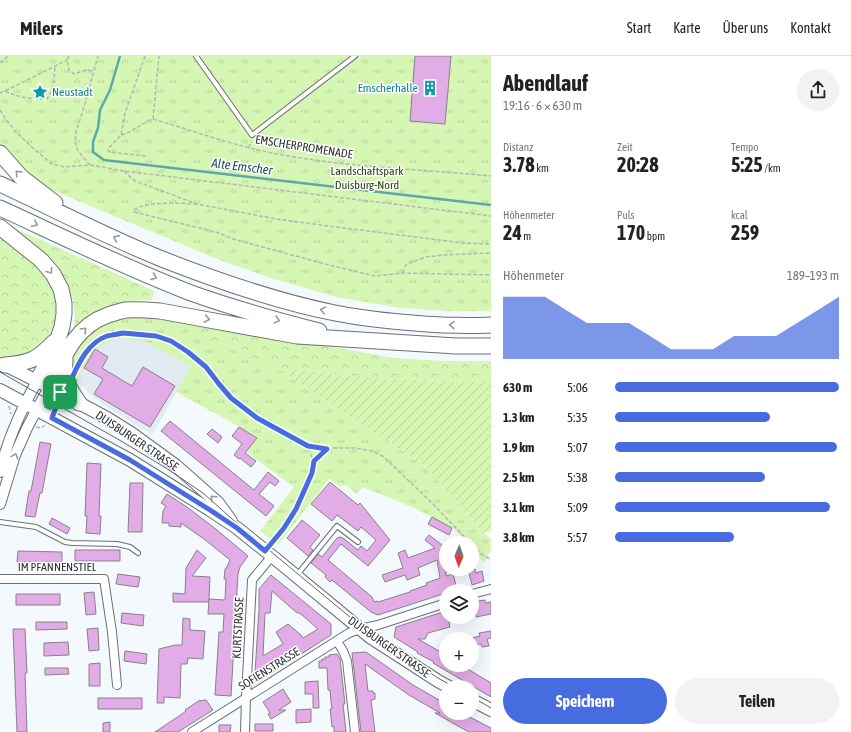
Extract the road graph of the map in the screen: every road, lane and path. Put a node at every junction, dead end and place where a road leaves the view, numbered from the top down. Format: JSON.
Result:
{"nodes":[{"id":1,"x":8,"y":56,"type":"edge"},
{"id":2,"x":69,"y":56,"type":"edge"},
{"id":3,"x":98,"y":56,"type":"edge"},
{"id":4,"x":145,"y":56,"type":"edge"},
{"id":5,"x":159,"y":56,"type":"edge"},
{"id":6,"x":196,"y":56,"type":"edge"},
{"id":7,"x":355,"y":56,"type":"edge"},
{"id":8,"x":67,"y":60,"type":"junction"},
{"id":9,"x":0,"y":63,"type":"edge"},
{"id":10,"x":55,"y":66,"type":"junction"},
{"id":11,"x":93,"y":71,"type":"junction"},
{"id":12,"x":4,"y":91,"type":"junction"},
{"id":13,"x":0,"y":93,"type":"edge"},
{"id":14,"x":0,"y":110,"type":"edge"},
{"id":15,"x":153,"y":119,"type":"junction"},
{"id":16,"x":120,"y":135,"type":"junction"},
{"id":17,"x":0,"y":153,"type":"edge"},
{"id":18,"x":146,"y":156,"type":"dead end"},
{"id":19,"x":90,"y":165,"type":"junction"},
{"id":20,"x":124,"y":171,"type":"junction"},
{"id":21,"x":491,"y":176,"type":"edge"},
{"id":22,"x":0,"y":184,"type":"edge"},
{"id":23,"x":197,"y":204,"type":"junction"},
{"id":24,"x":0,"y":208,"type":"edge"},
{"id":25,"x":491,"y":216,"type":"edge"},
{"id":26,"x":84,"y":224,"type":"junction"},
{"id":27,"x":0,"y":227,"type":"edge"},
{"id":28,"x":491,"y":244,"type":"edge"},
{"id":29,"x":491,"y":253,"type":"edge"},
{"id":30,"x":403,"y":273,"type":"junction"},
{"id":31,"x":491,"y":275,"type":"edge"},
{"id":32,"x":491,"y":325,"type":"edge"},
{"id":33,"x":59,"y":337,"type":"junction"},
{"id":34,"x":381,"y":342,"type":"junction"},
{"id":35,"x":491,"y":346,"type":"edge"},
{"id":36,"x":2,"y":364,"type":"edge"},
{"id":37,"x":53,"y":385,"type":"junction"},
{"id":38,"x":0,"y":390,"type":"edge"},
{"id":39,"x":8,"y":403,"type":"dead end"},
{"id":40,"x":79,"y":403,"type":"joint"},
{"id":41,"x":24,"y":404,"type":"junction"},
{"id":42,"x":36,"y":410,"type":"junction"},
{"id":43,"x":11,"y":415,"type":"dead end"},
{"id":44,"x":52,"y":418,"type":"junction"},
{"id":45,"x":41,"y":428,"type":"dead end"},
{"id":46,"x":308,"y":446,"type":"junction"},
{"id":47,"x":327,"y":449,"type":"junction"},
{"id":48,"x":314,"y":461,"type":"junction"},
{"id":49,"x":0,"y":472,"type":"edge"},
{"id":50,"x":0,"y":504,"type":"edge"},
{"id":51,"x":0,"y":522,"type":"edge"},
{"id":52,"x":237,"y":528,"type":"junction"},
{"id":53,"x":464,"y":536,"type":"edge"},
{"id":54,"x":358,"y":542,"type":"dead end"},
{"id":55,"x":479,"y":552,"type":"edge"},
{"id":56,"x":138,"y":553,"type":"dead end"},
{"id":57,"x":268,"y":553,"type":"junction"},
{"id":58,"x":491,"y":560,"type":"edge"},
{"id":59,"x":296,"y":576,"type":"junction"},
{"id":60,"x":0,"y":579,"type":"edge"},
{"id":61,"x":491,"y":589,"type":"edge"},
{"id":62,"x":479,"y":592,"type":"edge"},
{"id":63,"x":439,"y":604,"type":"edge"},
{"id":64,"x":360,"y":629,"type":"junction"},
{"id":65,"x":337,"y":641,"type":"junction"},
{"id":66,"x":439,"y":682,"type":"edge"},
{"id":67,"x":117,"y":685,"type":"dead end"},
{"id":68,"x":246,"y":698,"type":"junction"},
{"id":69,"x":479,"y":704,"type":"edge"},
{"id":70,"x":491,"y":710,"type":"edge"},
{"id":71,"x":192,"y":732,"type":"edge"},
{"id":72,"x":245,"y":732,"type":"edge"},
{"id":73,"x":355,"y":732,"type":"edge"}],
"edges":[{"from":1,"to":9,"type":"path"},
{"from":2,"to":8,"type":"path"},
{"from":3,"to":11,"type":"path"},
{"from":4,"to":16,"type":"path"},
{"from":5,"to":15,"type":"path"},
{"from":6,"to":7,"type":"lane"},
{"from":8,"to":10,"type":"path"},
{"from":8,"to":11,"type":"path"},
{"from":10,"to":12,"type":"path"},
{"from":10,"to":12,"type":"path"},
{"from":11,"to":19,"type":"path"},
{"from":12,"to":13,"type":"path"},
{"from":14,"to":19,"type":"path"},
{"from":15,"to":16,"type":"path"},
{"from":15,"to":21,"type":"path","name":"EMSCHERPROMENADE"},
{"from":16,"to":18,"type":"path"},
{"from":26,"to":17,"type":"highway","one_way":true},
{"from":19,"to":20,"type":"path"},
{"from":20,"to":23,"type":"path"},
{"from":20,"to":25,"type":"path"},
{"from":22,"to":26,"type":"highway"},
{"from":23,"to":28,"type":"path"},
{"from":23,"to":30,"type":"path"},
{"from":24,"to":34,"type":"highway","one_way":true},
{"from":32,"to":26,"type":"highway","one_way":true},
{"from":27,"to":33,"type":"highway","one_way":true},
{"from":29,"to":30,"type":"path"},
{"from":30,"to":31,"type":"path"},
{"from":33,"to":36,"type":"highway"},
{"from":33,"to":37,"type":"highway"},
{"from":34,"to":35,"type":"highway"},
{"from":37,"to":34,"type":"highway","one_way":true},
{"from":36,"to":37,"type":"main road"},
{"from":37,"to":40,"type":"highway"},
{"from":37,"to":41,"type":"street"},
{"from":37,"to":42,"type":"street"},
{"from":37,"to":44,"type":"path"},
{"from":37,"to":46,"type":"path"},
{"from":38,"to":41,"type":"main road","name":"DUISBURGER STRASSE"},
{"from":39,"to":43,"type":"path"},
{"from":52,"to":40,"type":"main road","name":"DUISBURGER STRASSE","one_way":true},
{"from":41,"to":42,"type":"main road","name":"DUISBURGER STRASSE"},
{"from":41,"to":49,"type":"street"},
{"from":42,"to":44,"type":"main road","name":"DUISBURGER STRASSE"},
{"from":50,"to":42,"type":"street","one_way":true},
{"from":44,"to":45,"type":"path"},
{"from":44,"to":52,"type":"main road","name":"DUISBURGER STRASSE"},
{"from":46,"to":47,"type":"path"},
{"from":46,"to":48,"type":"path"},
{"from":47,"to":48,"type":"path"},
{"from":47,"to":53,"type":"path"},
{"from":48,"to":57,"type":"path"},
{"from":51,"to":56,"type":"lane"},
{"from":52,"to":57,"type":"main road","name":"DUISBURGER STRASSE"},
{"from":54,"to":59,"type":"lane"},
{"from":55,"to":58,"type":"path"},
{"from":57,"to":59,"type":"main road","name":"DUISBURGER STRASSE"},
{"from":57,"to":68,"type":"street","name":"KURTSTRASSE"},
{"from":59,"to":64,"type":"main road","name":"DUISBURGER STRASSE"},
{"from":60,"to":67,"type":"street","name":"IM PFANNENSTIEL"},
{"from":61,"to":62,"type":"street"},
{"from":63,"to":64,"type":"street","name":"SOFIENSTRASSE"},
{"from":64,"to":65,"type":"street","name":"SOFIENSTRASSE"},
{"from":64,"to":66,"type":"main road","name":"DUISBURGER STRASSE"},
{"from":65,"to":68,"type":"street","name":"SOFIENSTRASSE"},
{"from":65,"to":73,"type":"street"},
{"from":68,"to":71,"type":"street","name":"SOFIENSTRASSE"},
{"from":68,"to":72,"type":"street","name":"KURTSTRASSE"},
{"from":69,"to":70,"type":"main road"}]}
